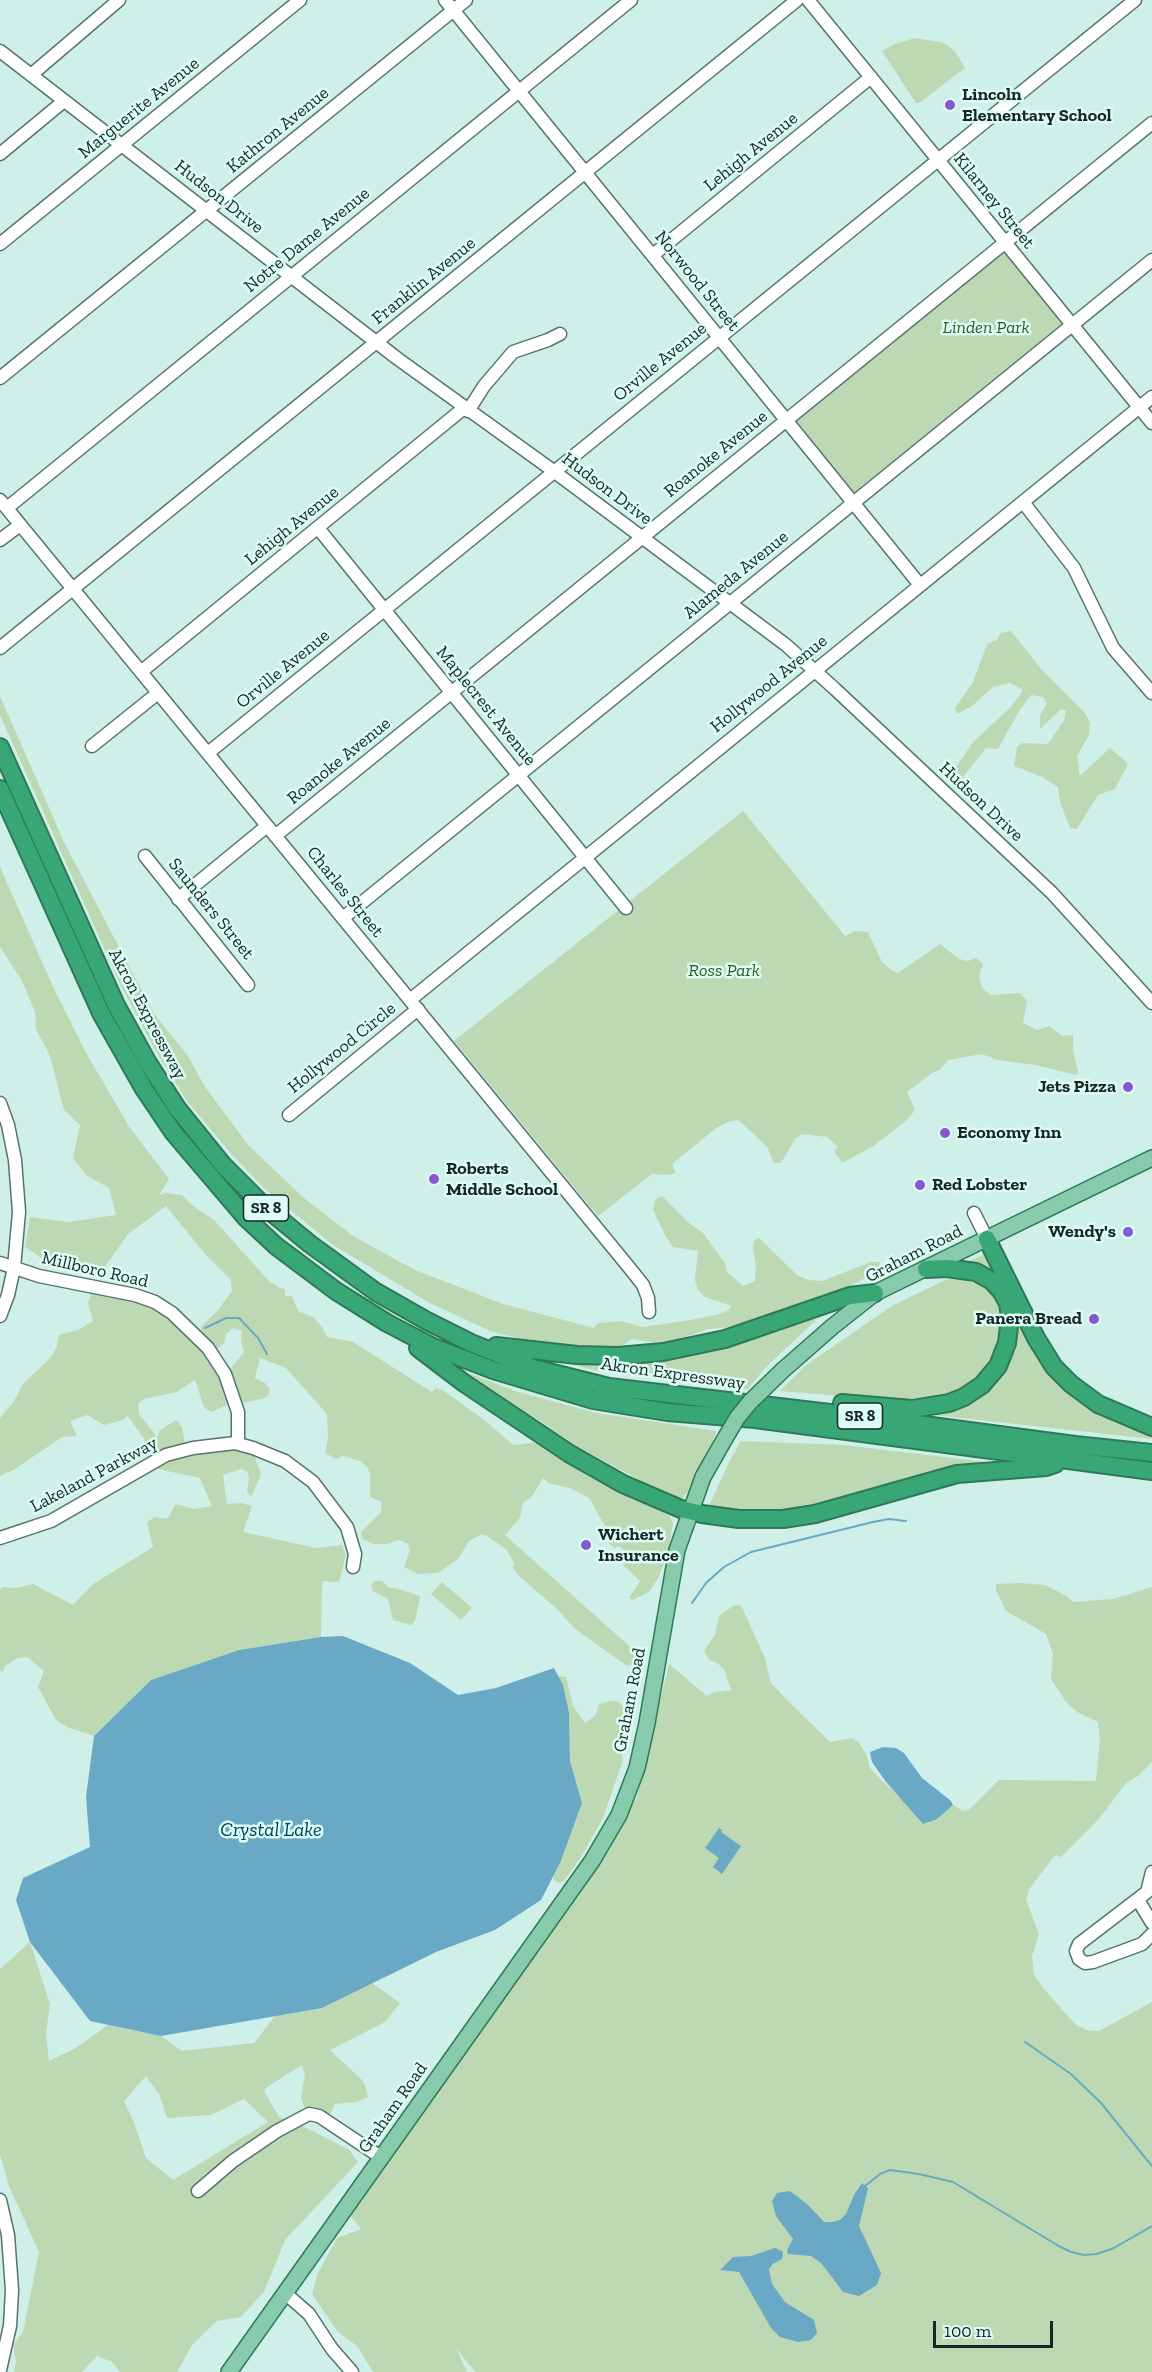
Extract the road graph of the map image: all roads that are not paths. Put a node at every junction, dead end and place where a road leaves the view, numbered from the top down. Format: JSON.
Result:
{"nodes":[{"id":1,"x":119,"y":0,"type":"edge"},
{"id":2,"x":300,"y":0,"type":"edge"},
{"id":3,"x":445,"y":0,"type":"edge"},
{"id":4,"x":466,"y":0,"type":"edge"},
{"id":5,"x":631,"y":0,"type":"edge"},
{"id":6,"x":797,"y":0,"type":"edge"},
{"id":7,"x":808,"y":0,"type":"edge"},
{"id":8,"x":1135,"y":0,"type":"edge"},
{"id":9,"x":453,"y":10,"type":"junction"},
{"id":10,"x":0,"y":51,"type":"edge"},
{"id":11,"x":31,"y":75,"type":"junction"},
{"id":12,"x":871,"y":77,"type":"junction"},
{"id":13,"x":519,"y":91,"type":"junction"},
{"id":14,"x":64,"y":101,"type":"junction"},
{"id":15,"x":1152,"y":123,"type":"edge"},
{"id":16,"x":122,"y":145,"type":"junction"},
{"id":17,"x":0,"y":154,"type":"edge"},
{"id":18,"x":938,"y":160,"type":"junction"},
{"id":19,"x":586,"y":173,"type":"junction"},
{"id":20,"x":207,"y":211,"type":"junction"},
{"id":21,"x":1005,"y":243,"type":"junction"},
{"id":22,"x":0,"y":244,"type":"edge"},
{"id":23,"x":653,"y":255,"type":"junction"},
{"id":24,"x":1152,"y":260,"type":"edge"},
{"id":25,"x":292,"y":276,"type":"junction"},
{"id":26,"x":1072,"y":325,"type":"junction"},
{"id":27,"x":560,"y":334,"type":"dead end"},
{"id":28,"x":719,"y":338,"type":"junction"},
{"id":29,"x":378,"y":343,"type":"junction"},
{"id":30,"x":0,"y":378,"type":"edge"},
{"id":31,"x":1152,"y":397,"type":"edge"},
{"id":32,"x":1139,"y":408,"type":"junction"},
{"id":33,"x":466,"y":409,"type":"junction"},
{"id":34,"x":787,"y":420,"type":"junction"},
{"id":35,"x":1152,"y":423,"type":"edge"},
{"id":36,"x":555,"y":472,"type":"junction"},
{"id":37,"x":1023,"y":502,"type":"junction"},
{"id":38,"x":852,"y":503,"type":"junction"},
{"id":39,"x":3,"y":504,"type":"edge"},
{"id":40,"x":20,"y":525,"type":"junction"},
{"id":41,"x":318,"y":528,"type":"junction"},
{"id":42,"x":642,"y":538,"type":"junction"},
{"id":43,"x":0,"y":540,"type":"edge"},
{"id":44,"x":920,"y":585,"type":"junction"},
{"id":45,"x":73,"y":589,"type":"junction"},
{"id":46,"x":729,"y":603,"type":"junction"},
{"id":47,"x":384,"y":610,"type":"junction"},
{"id":48,"x":0,"y":648,"type":"edge"},
{"id":49,"x":815,"y":670,"type":"junction"},
{"id":50,"x":142,"y":671,"type":"junction"},
{"id":51,"x":451,"y":692,"type":"junction"},
{"id":52,"x":158,"y":693,"type":"junction"},
{"id":53,"x":1152,"y":693,"type":"edge"},
{"id":54,"x":92,"y":746,"type":"dead end"},
{"id":55,"x":0,"y":747,"type":"edge"},
{"id":56,"x":208,"y":753,"type":"junction"},
{"id":57,"x":519,"y":775,"type":"junction"},
{"id":58,"x":0,"y":789,"type":"edge"},
{"id":59,"x":271,"y":831,"type":"junction"},
{"id":60,"x":145,"y":856,"type":"dead end"},
{"id":61,"x":585,"y":857,"type":"junction"},
{"id":62,"x":178,"y":899,"type":"junction"},
{"id":63,"x":626,"y":908,"type":"dead end"},
{"id":64,"x":343,"y":918,"type":"junction"},
{"id":65,"x":248,"y":985,"type":"dead end"},
{"id":66,"x":1152,"y":1003,"type":"edge"},
{"id":67,"x":414,"y":1004,"type":"junction"},
{"id":68,"x":0,"y":1103,"type":"edge"},
{"id":69,"x":289,"y":1114,"type":"dead end"},
{"id":70,"x":1152,"y":1158,"type":"edge"},
{"id":71,"x":974,"y":1213,"type":"dead end"},
{"id":72,"x":987,"y":1239,"type":"junction"},
{"id":73,"x":0,"y":1263,"type":"edge"},
{"id":74,"x":14,"y":1268,"type":"junction"},
{"id":75,"x":926,"y":1269,"type":"junction"},
{"id":76,"x":875,"y":1293,"type":"junction"},
{"id":77,"x":649,"y":1312,"type":"dead end"},
{"id":78,"x":0,"y":1316,"type":"edge"},
{"id":79,"x":427,"y":1321,"type":"junction"},
{"id":80,"x":387,"y":1323,"type":"junction"},
{"id":81,"x":753,"y":1404,"type":"junction"},
{"id":82,"x":1152,"y":1427,"type":"edge"},
{"id":83,"x":238,"y":1443,"type":"junction"},
{"id":84,"x":1152,"y":1454,"type":"edge"},
{"id":85,"x":1067,"y":1461,"type":"junction"},
{"id":86,"x":1152,"y":1471,"type":"edge"},
{"id":87,"x":690,"y":1511,"type":"junction"},
{"id":88,"x":0,"y":1538,"type":"edge"},
{"id":89,"x":353,"y":1567,"type":"dead end"},
{"id":90,"x":1152,"y":1872,"type":"edge"},
{"id":91,"x":1138,"y":1900,"type":"junction"},
{"id":92,"x":1152,"y":1923,"type":"edge"},
{"id":93,"x":1152,"y":1935,"type":"edge"},
{"id":94,"x":382,"y":2158,"type":"junction"},
{"id":95,"x":198,"y":2191,"type":"dead end"},
{"id":96,"x":0,"y":2200,"type":"edge"},
{"id":97,"x":285,"y":2293,"type":"junction"},
{"id":98,"x":0,"y":2370,"type":"edge"},
{"id":99,"x":229,"y":2372,"type":"edge"},
{"id":100,"x":352,"y":2372,"type":"edge"}],
"edges":[{"from":1,"to":11,"type":"street"},
{"from":2,"to":16,"type":"street","name":"Marguerite Avenue"},
{"from":3,"to":9,"type":"street","name":"Norwood Street"},
{"from":4,"to":9,"type":"street","name":"Kathron Avenue"},
{"from":5,"to":13,"type":"street","name":"Notre Dame Avenue"},
{"from":6,"to":19,"type":"street","name":"Franklin Avenue"},
{"from":7,"to":12,"type":"street","name":"Kilarney Street"},
{"from":8,"to":18,"type":"street","name":"Orville Avenue"},
{"from":9,"to":13,"type":"street","name":"Norwood Street"},
{"from":9,"to":20,"type":"street","name":"Kathron Avenue"},
{"from":10,"to":11,"type":"street","name":"Hudson Drive"},
{"from":11,"to":14,"type":"street","name":"Hudson Drive"},
{"from":12,"to":18,"type":"street","name":"Kilarney Street"},
{"from":12,"to":23,"type":"street","name":"Lehigh Avenue"},
{"from":13,"to":19,"type":"street","name":"Norwood Street"},
{"from":13,"to":25,"type":"street","name":"Notre Dame Avenue"},
{"from":14,"to":16,"type":"street","name":"Hudson Drive"},
{"from":14,"to":17,"type":"street"},
{"from":15,"to":21,"type":"street","name":"Roanoke Avenue"},
{"from":16,"to":20,"type":"street","name":"Hudson Drive"},
{"from":16,"to":22,"type":"street","name":"Marguerite Avenue"},
{"from":18,"to":21,"type":"street","name":"Kilarney Street"},
{"from":18,"to":28,"type":"street","name":"Orville Avenue"},
{"from":19,"to":23,"type":"street","name":"Norwood Street"},
{"from":19,"to":29,"type":"street","name":"Franklin Avenue"},
{"from":20,"to":25,"type":"street","name":"Hudson Drive"},
{"from":20,"to":30,"type":"street","name":"Kathron Avenue"},
{"from":21,"to":26,"type":"street","name":"Kilarney Street"},
{"from":21,"to":34,"type":"street","name":"Roanoke Avenue"},
{"from":23,"to":28,"type":"street","name":"Norwood Street"},
{"from":24,"to":26,"type":"street","name":"Alameda Avenue"},
{"from":25,"to":29,"type":"street","name":"Hudson Drive"},
{"from":25,"to":39,"type":"street","name":"Notre Dame Avenue"},
{"from":26,"to":32,"type":"street","name":"Kilarney Street"},
{"from":26,"to":38,"type":"street","name":"Alameda Avenue"},
{"from":27,"to":33,"type":"street","name":"Lehigh Avenue"},
{"from":28,"to":34,"type":"street","name":"Norwood Street"},
{"from":28,"to":36,"type":"street","name":"Orville Avenue"},
{"from":29,"to":33,"type":"street","name":"Hudson Drive"},
{"from":29,"to":45,"type":"street","name":"Franklin Avenue"},
{"from":31,"to":32,"type":"street","name":"Hollywood Avenue"},
{"from":32,"to":35,"type":"street","name":"Kilarney Street"},
{"from":32,"to":37,"type":"street","name":"Hollywood Avenue"},
{"from":33,"to":36,"type":"street","name":"Hudson Drive"},
{"from":33,"to":41,"type":"street","name":"Lehigh Avenue"},
{"from":34,"to":38,"type":"street","name":"Norwood Street"},
{"from":34,"to":42,"type":"street","name":"Roanoke Avenue"},
{"from":36,"to":42,"type":"street","name":"Hudson Drive"},
{"from":36,"to":47,"type":"street","name":"Orville Avenue"},
{"from":37,"to":44,"type":"street","name":"Hollywood Avenue"},
{"from":37,"to":53,"type":"street"},
{"from":38,"to":44,"type":"street","name":"Norwood Street"},
{"from":38,"to":46,"type":"street","name":"Alameda Avenue"},
{"from":39,"to":40,"type":"street","name":"Charles Street"},
{"from":40,"to":43,"type":"street"},
{"from":40,"to":45,"type":"street","name":"Charles Street"},
{"from":41,"to":47,"type":"street","name":"Maplecrest Avenue"},
{"from":41,"to":50,"type":"street","name":"Lehigh Avenue"},
{"from":42,"to":46,"type":"street","name":"Hudson Drive"},
{"from":42,"to":51,"type":"street","name":"Roanoke Avenue"},
{"from":44,"to":49,"type":"street","name":"Hollywood Avenue"},
{"from":45,"to":48,"type":"street","name":"Franklin Avenue"},
{"from":45,"to":50,"type":"street","name":"Charles Street"},
{"from":46,"to":49,"type":"street","name":"Hudson Drive"},
{"from":46,"to":57,"type":"street","name":"Alameda Avenue"},
{"from":47,"to":51,"type":"street","name":"Maplecrest Avenue"},
{"from":47,"to":56,"type":"street","name":"Orville Avenue"},
{"from":49,"to":61,"type":"street","name":"Hollywood Avenue"},
{"from":49,"to":66,"type":"street","name":"Hudson Drive"},
{"from":50,"to":52,"type":"street","name":"Charles Street"},
{"from":51,"to":57,"type":"street","name":"Maplecrest Avenue"},
{"from":51,"to":59,"type":"street","name":"Roanoke Avenue"},
{"from":52,"to":54,"type":"street"},
{"from":52,"to":56,"type":"street","name":"Charles Street"},
{"from":55,"to":79,"type":"highway","name":"Akron Expressway","number":"SR 8"},
{"from":56,"to":59,"type":"street","name":"Charles Street"},
{"from":57,"to":61,"type":"street","name":"Maplecrest Avenue"},
{"from":57,"to":64,"type":"street","name":"Alameda Avenue"},
{"from":58,"to":80,"type":"highway","name":"Akron Expressway","number":"SR 8"},
{"from":59,"to":62,"type":"street","name":"Roanoke Avenue"},
{"from":59,"to":64,"type":"street","name":"Charles Street"},
{"from":60,"to":62,"type":"street","name":"Saunders Street"},
{"from":61,"to":63,"type":"street","name":"Maplecrest Avenue"},
{"from":61,"to":67,"type":"street","name":"Hollywood Avenue"},
{"from":62,"to":65,"type":"street","name":"Saunders Street"},
{"from":64,"to":67,"type":"street","name":"Charles Street"},
{"from":67,"to":69,"type":"street","name":"Hollywood Circle"},
{"from":67,"to":77,"type":"street","name":"Charles Street"},
{"from":68,"to":74,"type":"street"},
{"from":70,"to":72,"type":"main road","name":"Graham Road"},
{"from":71,"to":72,"type":"street"},
{"from":72,"to":75,"type":"main road","name":"Graham Road"},
{"from":72,"to":82,"type":"highway"},
{"from":73,"to":74,"type":"street","name":"Millboro Road"},
{"from":74,"to":78,"type":"street"},
{"from":74,"to":83,"type":"street","name":"Millboro Road"},
{"from":75,"to":76,"type":"main road","name":"Graham Road"},
{"from":75,"to":81,"type":"highway"},
{"from":76,"to":79,"type":"highway"},
{"from":76,"to":87,"type":"main road","name":"Graham Road","bridge":true},
{"from":79,"to":81,"type":"highway","name":"Akron Expressway","number":"SR 8"},
{"from":80,"to":85,"type":"highway","name":"Akron Expressway","number":"SR 8"},
{"from":80,"to":87,"type":"highway"},
{"from":81,"to":84,"type":"highway","name":"Akron Expressway","number":"SR 8"},
{"from":83,"to":88,"type":"street","name":"Lakeland Parkway"},
{"from":83,"to":89,"type":"street","name":"Lakeland Parkway"},
{"from":85,"to":86,"type":"highway","name":"Akron Expressway","number":"SR 8"},
{"from":85,"to":87,"type":"highway"},
{"from":87,"to":94,"type":"main road","name":"Graham Road"},
{"from":90,"to":91,"type":"street"},
{"from":91,"to":92,"type":"street"},
{"from":91,"to":93,"type":"street"},
{"from":94,"to":95,"type":"street"},
{"from":94,"to":97,"type":"main road","name":"Graham Road"},
{"from":96,"to":98,"type":"street"},
{"from":97,"to":99,"type":"main road","name":"Graham Road"},
{"from":97,"to":100,"type":"street"}]}
